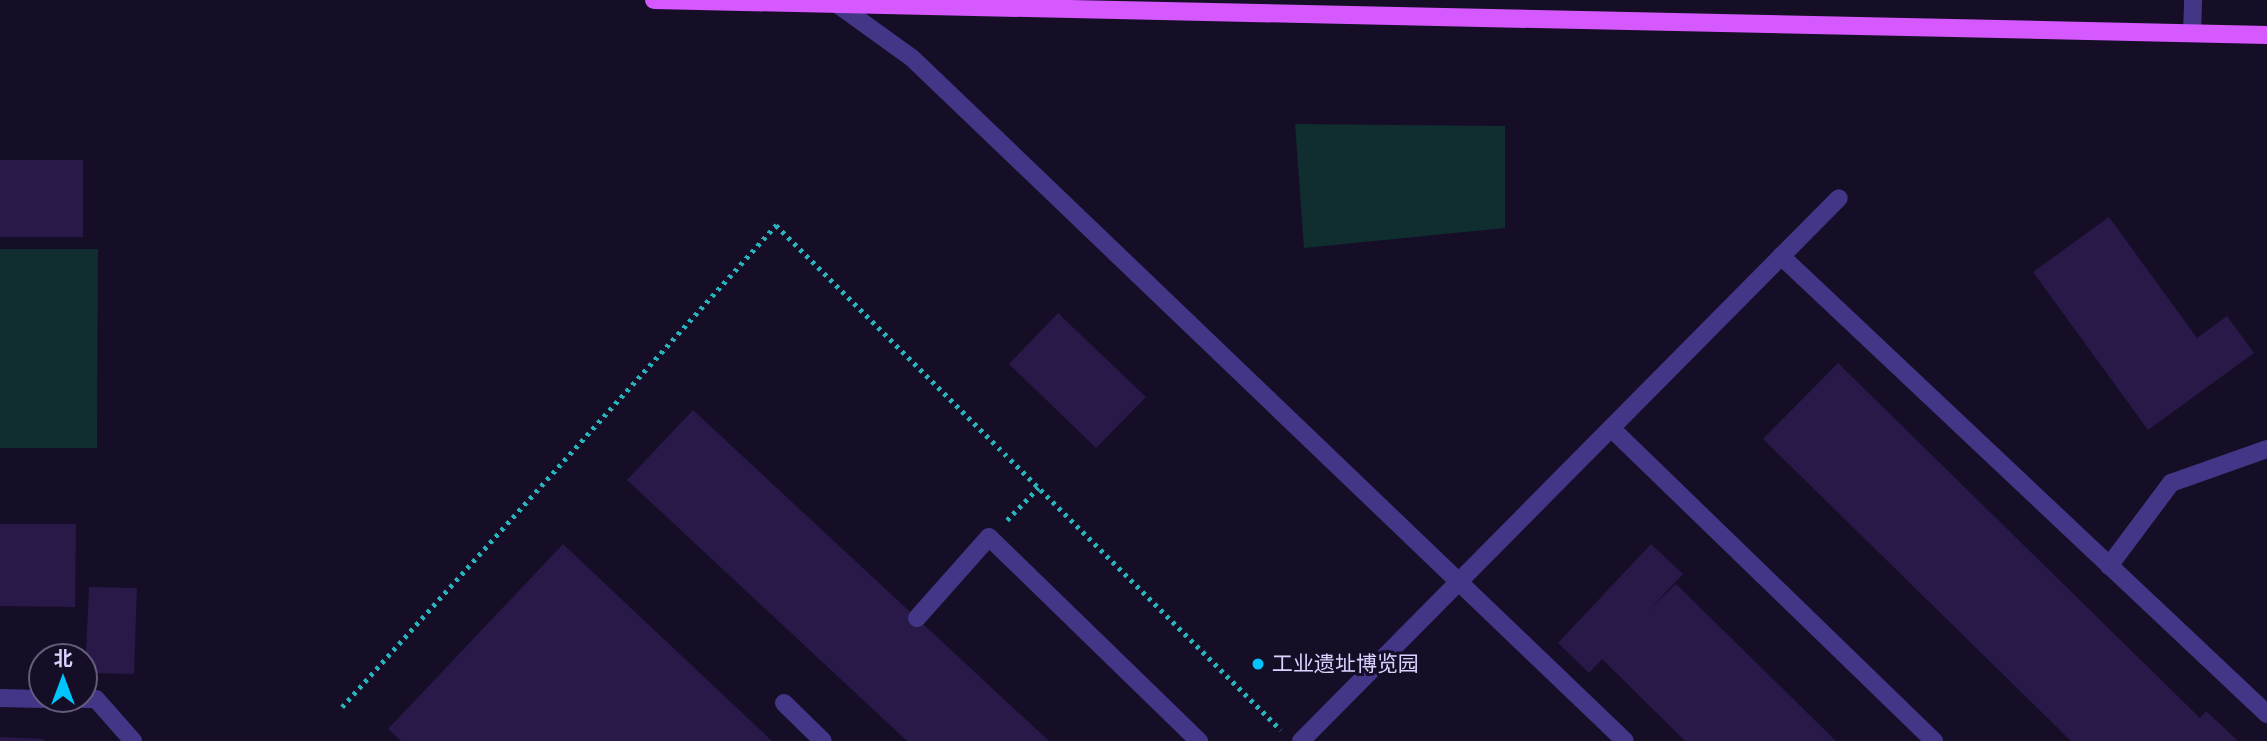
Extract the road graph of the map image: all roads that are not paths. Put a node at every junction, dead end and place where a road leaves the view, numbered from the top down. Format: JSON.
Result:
{"nodes":[{"id":1,"x":654,"y":0,"type":"edge"},
{"id":2,"x":2193,"y":0,"type":"edge"},
{"id":3,"x":810,"y":2,"type":"edge"},
{"id":4,"x":837,"y":4,"type":"junction"},
{"id":5,"x":2192,"y":33,"type":"junction"},
{"id":6,"x":2267,"y":35,"type":"edge"},
{"id":7,"x":1839,"y":198,"type":"dead end"},
{"id":8,"x":1781,"y":256,"type":"junction"},
{"id":9,"x":1611,"y":428,"type":"junction"},
{"id":10,"x":2267,"y":449,"type":"edge"},
{"id":11,"x":2109,"y":566,"type":"junction"},
{"id":12,"x":1459,"y":582,"type":"junction"},
{"id":13,"x":917,"y":618,"type":"dead end"},
{"id":14,"x":0,"y":698,"type":"edge"},
{"id":15,"x":28,"y":699,"type":"edge"},
{"id":16,"x":98,"y":701,"type":"edge"},
{"id":17,"x":784,"y":703,"type":"dead end"},
{"id":18,"x":2267,"y":714,"type":"edge"},
{"id":19,"x":133,"y":741,"type":"edge"},
{"id":20,"x":824,"y":741,"type":"edge"},
{"id":21,"x":1199,"y":741,"type":"edge"},
{"id":22,"x":1301,"y":741,"type":"edge"},
{"id":23,"x":1625,"y":741,"type":"edge"},
{"id":24,"x":1934,"y":741,"type":"edge"}],
"edges":[{"from":1,"to":3,"type":"main road"},
{"from":2,"to":5,"type":"lane"},
{"from":3,"to":4,"type":"main road"},
{"from":4,"to":5,"type":"main road"},
{"from":4,"to":12,"type":"lane"},
{"from":5,"to":6,"type":"main road"},
{"from":7,"to":8,"type":"lane"},
{"from":8,"to":9,"type":"lane"},
{"from":8,"to":11,"type":"lane"},
{"from":9,"to":12,"type":"lane"},
{"from":9,"to":24,"type":"lane"},
{"from":10,"to":11,"type":"lane"},
{"from":11,"to":18,"type":"lane"},
{"from":12,"to":22,"type":"lane"},
{"from":12,"to":23,"type":"lane"},
{"from":13,"to":21,"type":"lane"},
{"from":14,"to":15,"type":"lane"},
{"from":16,"to":19,"type":"lane"},
{"from":17,"to":20,"type":"lane"}]}
